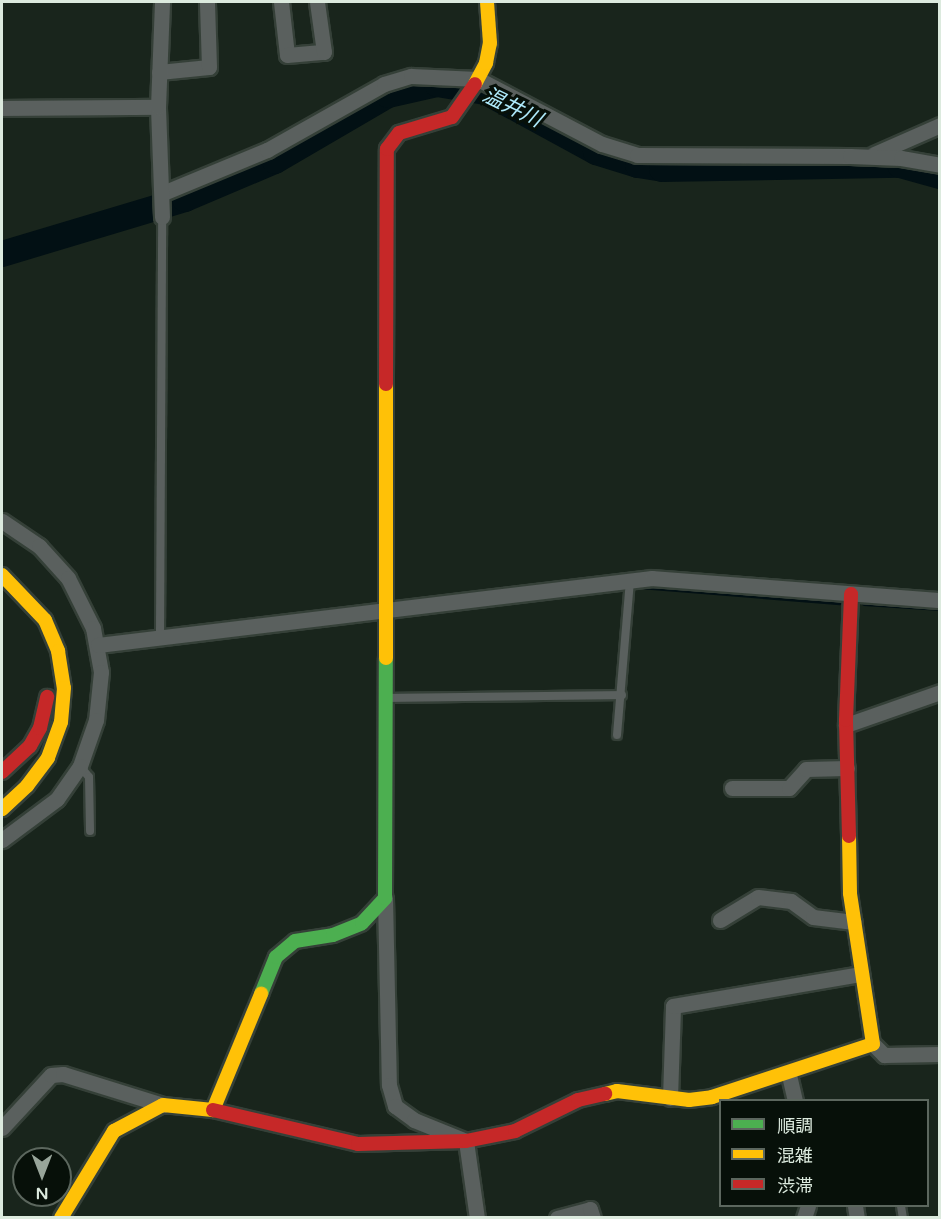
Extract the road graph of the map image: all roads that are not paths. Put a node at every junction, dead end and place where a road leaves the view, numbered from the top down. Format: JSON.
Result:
{"nodes":[{"id":1,"x":162,"y":2,"type":"edge"},
{"id":2,"x":207,"y":2,"type":"edge"},
{"id":3,"x":281,"y":2,"type":"edge"},
{"id":4,"x":317,"y":2,"type":"edge"},
{"id":5,"x":487,"y":2,"type":"edge"},
{"id":6,"x":159,"y":72,"type":"junction"},
{"id":7,"x":476,"y":82,"type":"junction"},
{"id":8,"x":158,"y":107,"type":"junction"},
{"id":9,"x":2,"y":108,"type":"edge"},
{"id":10,"x":939,"y":125,"type":"edge"},
{"id":11,"x":868,"y":157,"type":"junction"},
{"id":12,"x":939,"y":165,"type":"edge"},
{"id":13,"x":163,"y":196,"type":"junction"},
{"id":14,"x":162,"y":217,"type":"joint"},
{"id":15,"x":2,"y":521,"type":"edge"},
{"id":16,"x":2,"y":575,"type":"edge"},
{"id":17,"x":630,"y":579,"type":"junction"},
{"id":18,"x":2,"y":594,"type":"edge"},
{"id":19,"x":851,"y":594,"type":"junction"},
{"id":20,"x":939,"y":600,"type":"edge"},
{"id":21,"x":388,"y":609,"type":"junction"},
{"id":22,"x":160,"y":636,"type":"junction"},
{"id":23,"x":98,"y":645,"type":"junction"},
{"id":24,"x":939,"y":692,"type":"edge"},
{"id":25,"x":622,"y":695,"type":"junction"},
{"id":26,"x":387,"y":698,"type":"junction"},
{"id":27,"x":846,"y":725,"type":"junction"},
{"id":28,"x":617,"y":735,"type":"dead end"},
{"id":29,"x":80,"y":766,"type":"junction"},
{"id":30,"x":847,"y":768,"type":"junction"},
{"id":31,"x":2,"y":772,"type":"edge"},
{"id":32,"x":732,"y":788,"type":"dead end"},
{"id":33,"x":2,"y":809,"type":"edge"},
{"id":34,"x":90,"y":831,"type":"dead end"},
{"id":35,"x":2,"y":840,"type":"edge"},
{"id":36,"x":385,"y":898,"type":"junction"},
{"id":37,"x":720,"y":920,"type":"dead end"},
{"id":38,"x":854,"y":922,"type":"junction"},
{"id":39,"x":861,"y":974,"type":"junction"},
{"id":40,"x":873,"y":1044,"type":"junction"},
{"id":41,"x":939,"y":1054,"type":"edge"},
{"id":42,"x":789,"y":1075,"type":"junction"},
{"id":43,"x":670,"y":1098,"type":"junction"},
{"id":44,"x":795,"y":1099,"type":"edge"},
{"id":45,"x":163,"y":1105,"type":"junction"},
{"id":46,"x":213,"y":1110,"type":"junction"},
{"id":47,"x":2,"y":1128,"type":"edge"},
{"id":48,"x":466,"y":1141,"type":"junction"},
{"id":49,"x":61,"y":1218,"type":"edge"},
{"id":50,"x":477,"y":1218,"type":"edge"},
{"id":51,"x":557,"y":1218,"type":"edge"},
{"id":52,"x":593,"y":1218,"type":"edge"}],
"edges":[{"from":1,"to":6,"type":"street"},
{"from":2,"to":6,"type":"street"},
{"from":3,"to":4,"type":"street"},
{"from":5,"to":7,"type":"main road"},
{"from":6,"to":8,"type":"street"},
{"from":7,"to":11,"type":"street"},
{"from":7,"to":13,"type":"street"},
{"from":7,"to":21,"type":"main road"},
{"from":8,"to":9,"type":"street"},
{"from":8,"to":13,"type":"street"},
{"from":10,"to":11,"type":"street"},
{"from":11,"to":12,"type":"street"},
{"from":13,"to":14,"type":"street"},
{"from":14,"to":22,"type":"lane"},
{"from":15,"to":23,"type":"street"},
{"from":16,"to":33,"type":"main road"},
{"from":17,"to":19,"type":"street"},
{"from":17,"to":21,"type":"street"},
{"from":17,"to":25,"type":"lane"},
{"from":18,"to":31,"type":"main road"},
{"from":19,"to":20,"type":"street"},
{"from":19,"to":27,"type":"main road"},
{"from":21,"to":22,"type":"street"},
{"from":21,"to":26,"type":"main road"},
{"from":22,"to":23,"type":"street"},
{"from":23,"to":29,"type":"street"},
{"from":24,"to":27,"type":"street"},
{"from":25,"to":26,"type":"lane"},
{"from":25,"to":28,"type":"lane"},
{"from":26,"to":36,"type":"main road"},
{"from":27,"to":30,"type":"main road"},
{"from":29,"to":34,"type":"lane"},
{"from":29,"to":35,"type":"street"},
{"from":30,"to":32,"type":"street"},
{"from":30,"to":38,"type":"main road"},
{"from":36,"to":46,"type":"main road"},
{"from":36,"to":48,"type":"street"},
{"from":37,"to":38,"type":"street"},
{"from":38,"to":39,"type":"main road"},
{"from":39,"to":40,"type":"main road"},
{"from":39,"to":43,"type":"street"},
{"from":40,"to":41,"type":"street"},
{"from":40,"to":42,"type":"main road"},
{"from":42,"to":43,"type":"main road"},
{"from":42,"to":44,"type":"street"},
{"from":43,"to":48,"type":"main road"},
{"from":45,"to":46,"type":"main road"},
{"from":45,"to":47,"type":"street"},
{"from":45,"to":49,"type":"main road"},
{"from":46,"to":48,"type":"main road"},
{"from":48,"to":50,"type":"street"},
{"from":51,"to":52,"type":"street"}]}
